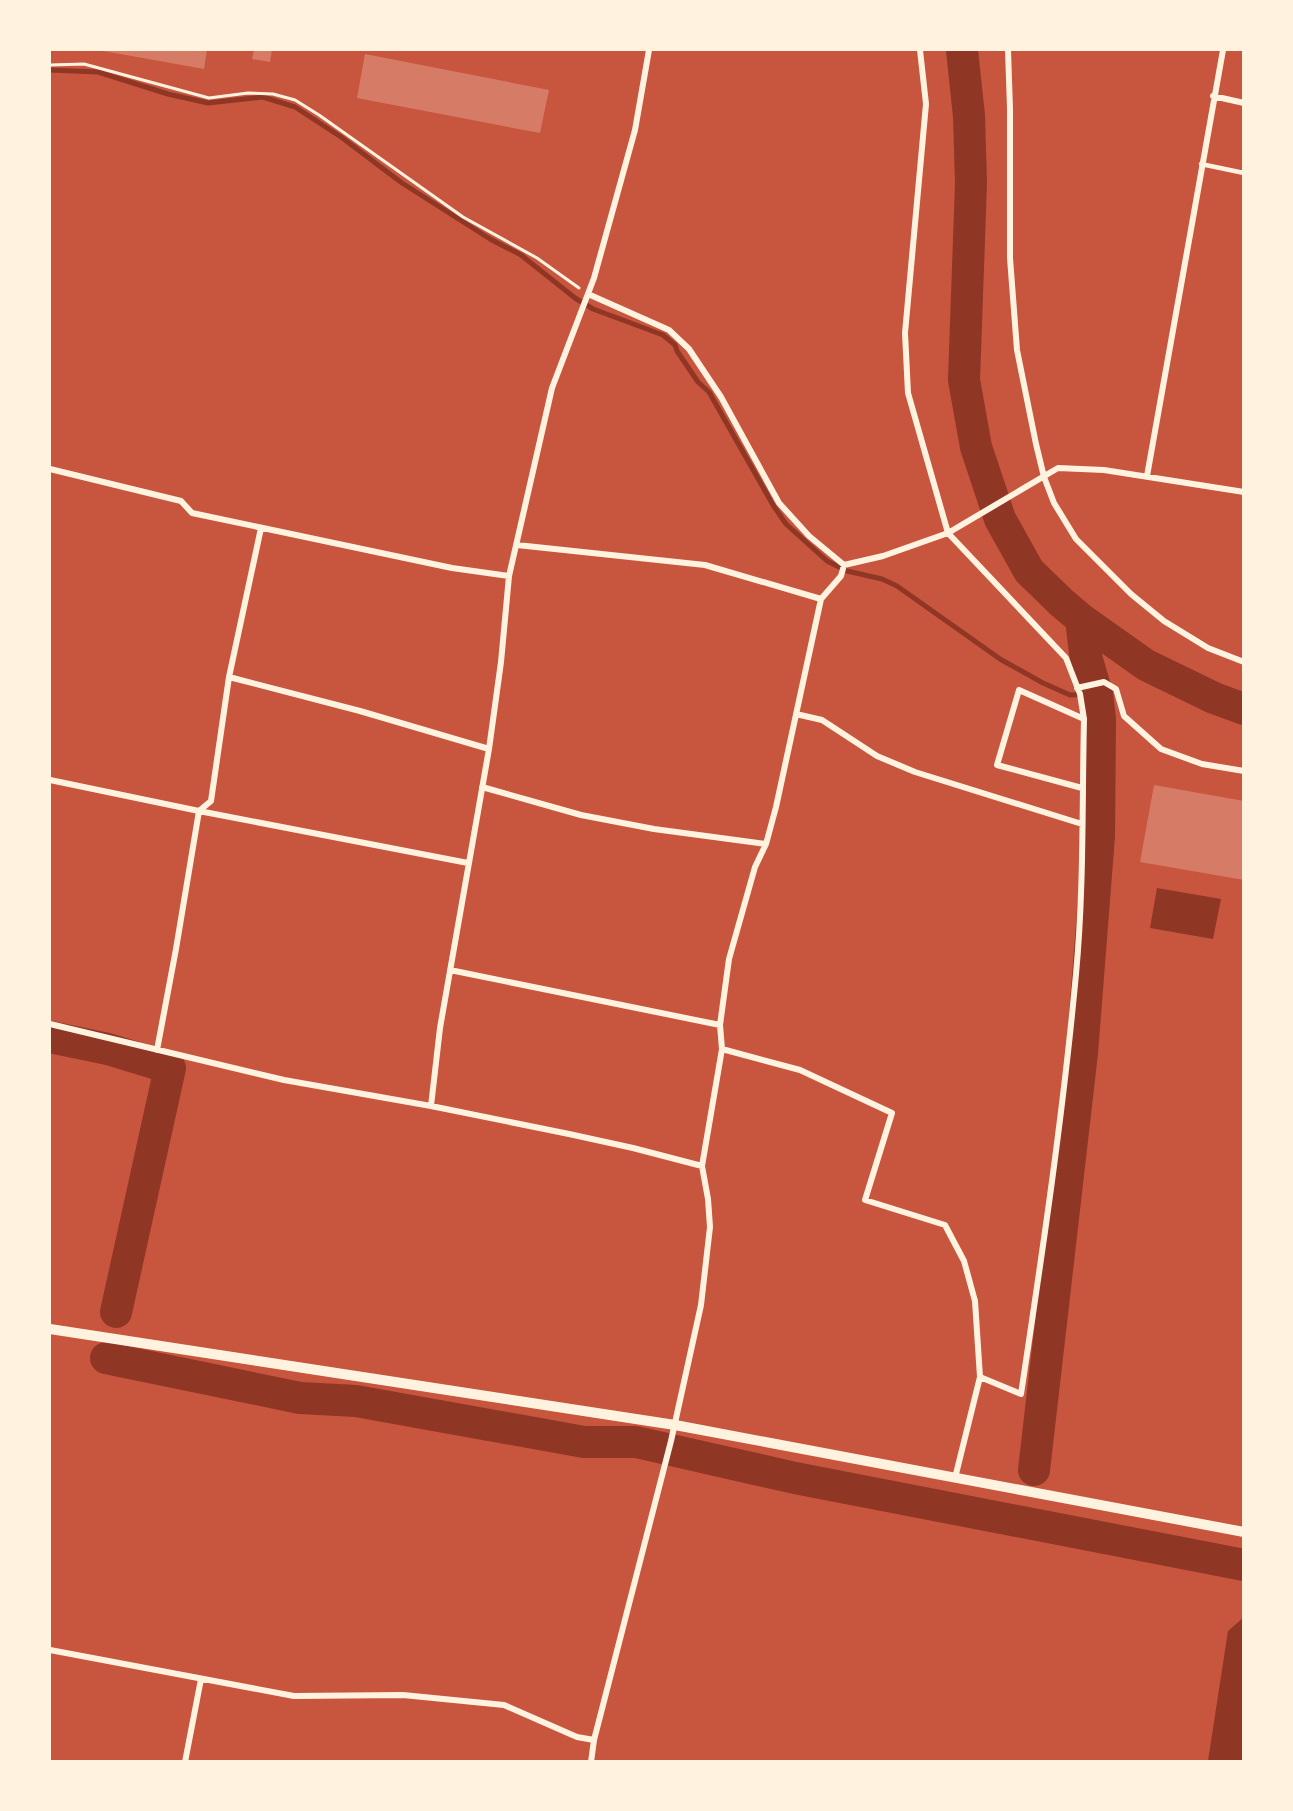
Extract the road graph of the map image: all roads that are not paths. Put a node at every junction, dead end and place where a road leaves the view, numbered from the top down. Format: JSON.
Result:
{"nodes":[{"id":1,"x":649,"y":50,"type":"edge"},
{"id":2,"x":920,"y":50,"type":"edge"},
{"id":3,"x":1008,"y":50,"type":"edge"},
{"id":4,"x":1223,"y":50,"type":"edge"},
{"id":5,"x":1213,"y":96,"type":"junction"},
{"id":6,"x":1244,"y":103,"type":"edge"},
{"id":7,"x":1201,"y":164,"type":"junction"},
{"id":8,"x":1244,"y":173,"type":"edge"},
{"id":9,"x":587,"y":296,"type":"junction"},
{"id":10,"x":50,"y":469,"type":"edge"},
{"id":11,"x":1147,"y":476,"type":"junction"},
{"id":12,"x":1044,"y":477,"type":"junction"},
{"id":13,"x":1244,"y":492,"type":"edge"},
{"id":14,"x":261,"y":528,"type":"junction"},
{"id":15,"x":948,"y":533,"type":"junction"},
{"id":16,"x":517,"y":545,"type":"junction"},
{"id":17,"x":842,"y":570,"type":"junction"},
{"id":18,"x":509,"y":576,"type":"junction"},
{"id":19,"x":820,"y":599,"type":"junction"},
{"id":20,"x":1244,"y":662,"type":"edge"},
{"id":21,"x":229,"y":677,"type":"junction"},
{"id":22,"x":1079,"y":691,"type":"junction"},
{"id":23,"x":796,"y":714,"type":"junction"},
{"id":24,"x":1084,"y":719,"type":"junction"},
{"id":25,"x":489,"y":749,"type":"junction"},
{"id":26,"x":1244,"y":771,"type":"edge"},
{"id":27,"x":50,"y":780,"type":"edge"},
{"id":28,"x":482,"y":787,"type":"junction"},
{"id":29,"x":1082,"y":788,"type":"junction"},
{"id":30,"x":199,"y":812,"type":"junction"},
{"id":31,"x":1082,"y":824,"type":"junction"},
{"id":32,"x":766,"y":844,"type":"junction"},
{"id":33,"x":468,"y":863,"type":"junction"},
{"id":34,"x":450,"y":970,"type":"junction"},
{"id":35,"x":50,"y":1024,"type":"edge"},
{"id":36,"x":720,"y":1025,"type":"junction"},
{"id":37,"x":722,"y":1049,"type":"junction"},
{"id":38,"x":157,"y":1050,"type":"junction"},
{"id":39,"x":431,"y":1106,"type":"junction"},
{"id":40,"x":702,"y":1166,"type":"junction"},
{"id":41,"x":50,"y":1329,"type":"edge"},
{"id":42,"x":980,"y":1377,"type":"junction"},
{"id":43,"x":675,"y":1425,"type":"junction"},
{"id":44,"x":955,"y":1478,"type":"junction"},
{"id":45,"x":1244,"y":1532,"type":"edge"},
{"id":46,"x":50,"y":1650,"type":"edge"},
{"id":47,"x":201,"y":1679,"type":"junction"},
{"id":48,"x":594,"y":1740,"type":"junction"},
{"id":49,"x":185,"y":1761,"type":"edge"},
{"id":50,"x":591,"y":1761,"type":"edge"}],
"edges":[{"from":1,"to":9,"type":"street"},
{"from":2,"to":15,"type":"street"},
{"from":3,"to":12,"type":"street"},
{"from":4,"to":5,"type":"street"},
{"from":5,"to":6,"type":"street"},
{"from":5,"to":7,"type":"street"},
{"from":7,"to":8,"type":"lane"},
{"from":7,"to":11,"type":"street"},
{"from":9,"to":16,"type":"street"},
{"from":9,"to":17,"type":"street"},
{"from":10,"to":14,"type":"street"},
{"from":11,"to":12,"type":"street"},
{"from":11,"to":13,"type":"street"},
{"from":12,"to":15,"type":"street"},
{"from":12,"to":20,"type":"street"},
{"from":14,"to":18,"type":"street"},
{"from":14,"to":21,"type":"street"},
{"from":15,"to":17,"type":"street"},
{"from":15,"to":22,"type":"street"},
{"from":16,"to":18,"type":"street"},
{"from":16,"to":19,"type":"street"},
{"from":17,"to":19,"type":"street"},
{"from":18,"to":25,"type":"street"},
{"from":19,"to":23,"type":"street"},
{"from":21,"to":25,"type":"street"},
{"from":21,"to":30,"type":"street"},
{"from":22,"to":24,"type":"street"},
{"from":22,"to":26,"type":"street"},
{"from":23,"to":31,"type":"street"},
{"from":23,"to":32,"type":"street"},
{"from":24,"to":29,"type":"street"},
{"from":24,"to":29,"type":"street"},
{"from":25,"to":28,"type":"street"},
{"from":27,"to":30,"type":"street"},
{"from":28,"to":32,"type":"street"},
{"from":28,"to":33,"type":"street"},
{"from":29,"to":31,"type":"street"},
{"from":30,"to":33,"type":"street"},
{"from":30,"to":38,"type":"street"},
{"from":31,"to":42,"type":"street"},
{"from":32,"to":36,"type":"street"},
{"from":33,"to":34,"type":"street"},
{"from":34,"to":36,"type":"street"},
{"from":34,"to":39,"type":"street"},
{"from":35,"to":38,"type":"street"},
{"from":36,"to":37,"type":"street"},
{"from":37,"to":40,"type":"street"},
{"from":37,"to":42,"type":"street"},
{"from":38,"to":39,"type":"street"},
{"from":39,"to":40,"type":"street"},
{"from":40,"to":43,"type":"street"},
{"from":41,"to":43,"type":"street"},
{"from":42,"to":44,"type":"street"},
{"from":43,"to":44,"type":"street"},
{"from":43,"to":48,"type":"street"},
{"from":44,"to":45,"type":"street"},
{"from":46,"to":47,"type":"street"},
{"from":47,"to":48,"type":"street"},
{"from":47,"to":49,"type":"street"},
{"from":48,"to":50,"type":"street"}]}
